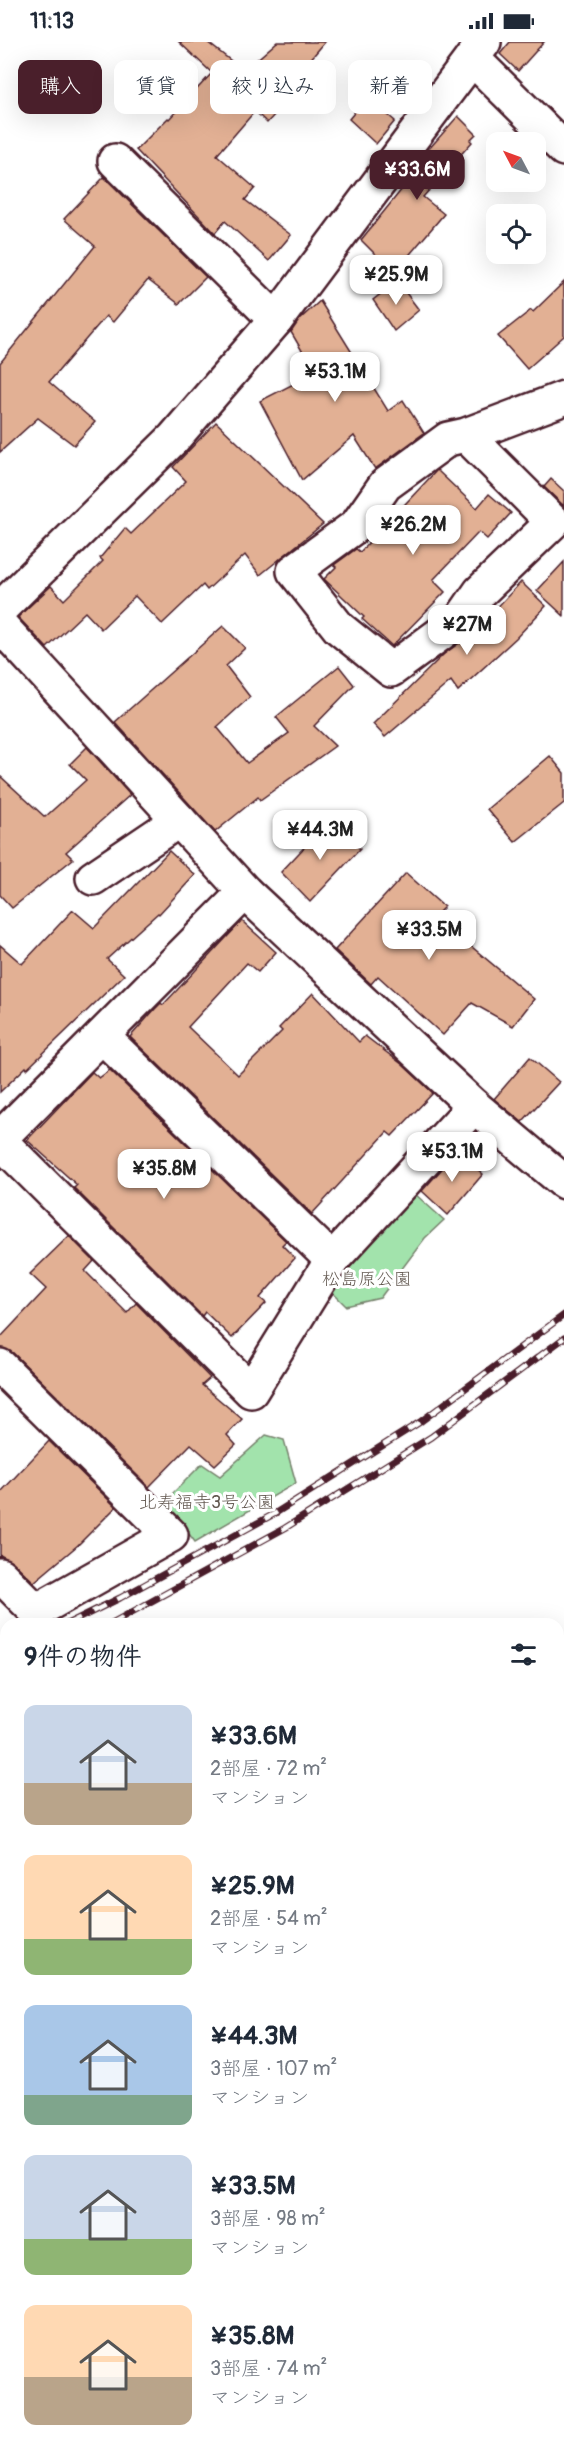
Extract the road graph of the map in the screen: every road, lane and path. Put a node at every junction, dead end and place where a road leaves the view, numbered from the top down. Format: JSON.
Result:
{"nodes":[{"id":1,"x":478,"y":50,"type":"edge"},
{"id":2,"x":564,"y":149,"type":"edge"},
{"id":3,"x":114,"y":161,"type":"dead end"},
{"id":4,"x":276,"y":320,"type":"junction"},
{"id":5,"x":564,"y":398,"type":"edge"},
{"id":6,"x":466,"y":435,"type":"junction"},
{"id":7,"x":1,"y":609,"type":"edge"},
{"id":8,"x":178,"y":820,"type":"junction"},
{"id":9,"x":93,"y":878,"type":"dead end"},
{"id":10,"x":245,"y":892,"type":"junction"},
{"id":11,"x":102,"y":1036,"type":"junction"},
{"id":12,"x":474,"y":1106,"type":"junction"},
{"id":13,"x":0,"y":1140,"type":"edge"},
{"id":14,"x":564,"y":1182,"type":"edge"},
{"id":15,"x":332,"y":1260,"type":"junction"},
{"id":16,"x":0,"y":1366,"type":"edge"},
{"id":17,"x":0,"y":1575,"type":"edge"}],
"edges":[{"from":1,"to":2,"type":"street"},
{"from":1,"to":4,"type":"street"},
{"from":3,"to":4,"type":"street"},
{"from":4,"to":7,"type":"street"},
{"from":5,"to":6,"type":"street"},
{"from":6,"to":6,"type":"street"},
{"from":7,"to":8,"type":"street"},
{"from":8,"to":9,"type":"street"},
{"from":8,"to":10,"type":"street"},
{"from":10,"to":11,"type":"street"},
{"from":10,"to":12,"type":"street"},
{"from":11,"to":13,"type":"street"},
{"from":11,"to":15,"type":"street"},
{"from":12,"to":14,"type":"street"},
{"from":12,"to":15,"type":"street"},
{"from":13,"to":15,"type":"street"},
{"from":16,"to":17,"type":"street"}]}
